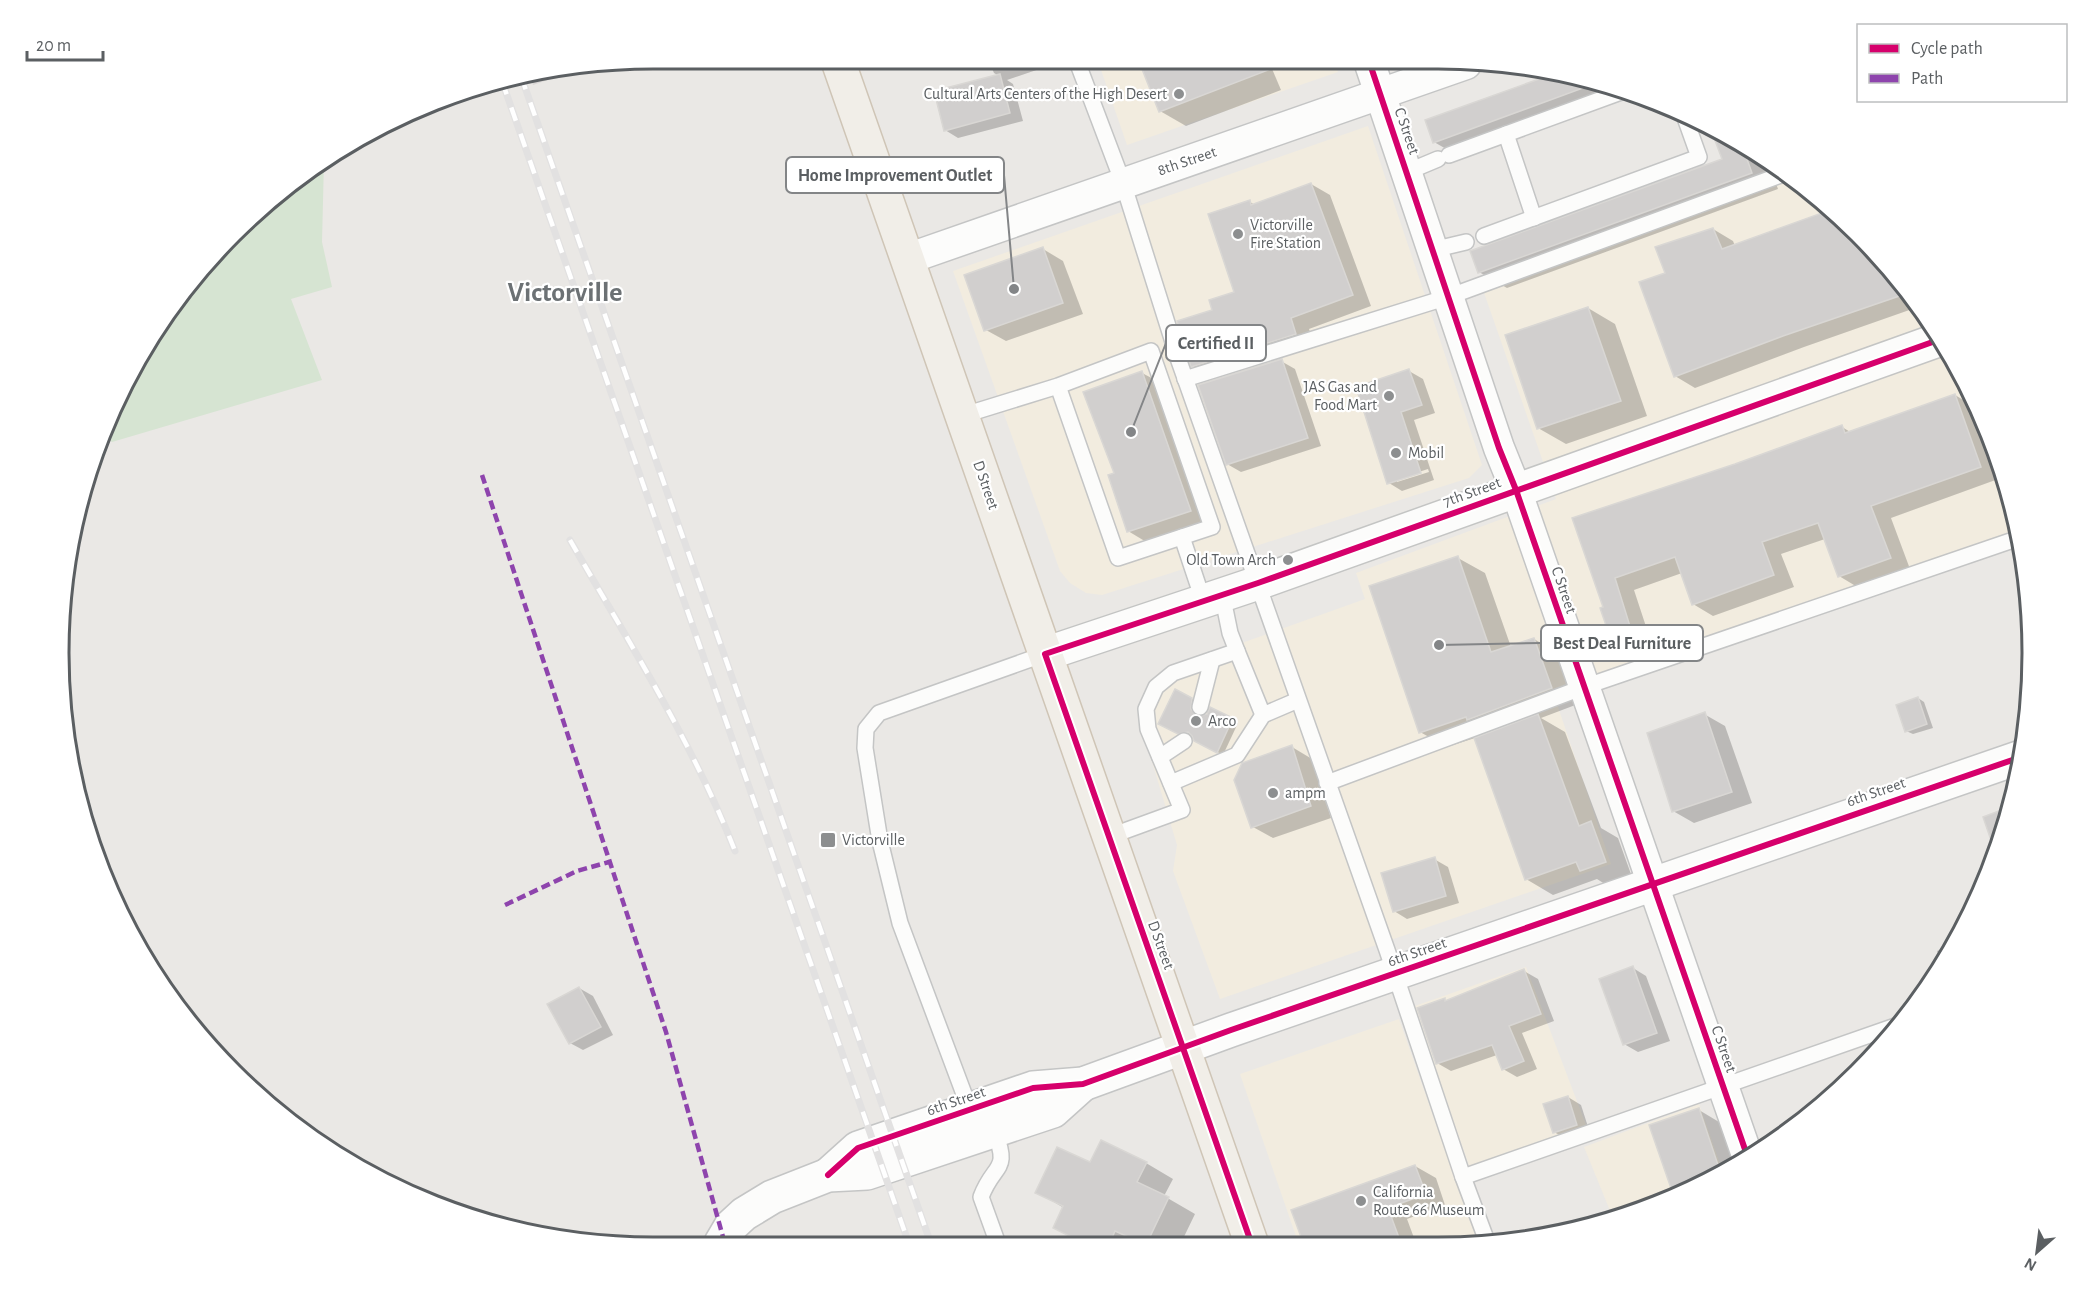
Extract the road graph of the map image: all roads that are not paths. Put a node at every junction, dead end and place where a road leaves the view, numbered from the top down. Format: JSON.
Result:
{"nodes":[{"id":1,"x":841,"y":69,"type":"edge"},
{"id":2,"x":1080,"y":69,"type":"edge"},
{"id":3,"x":1372,"y":69,"type":"edge"},
{"id":4,"x":1450,"y":69,"type":"edge"},
{"id":5,"x":1380,"y":93,"type":"junction"},
{"id":6,"x":1611,"y":96,"type":"edge"},
{"id":7,"x":1688,"y":125,"type":"edge"},
{"id":8,"x":1506,"y":134,"type":"junction"},
{"id":9,"x":1407,"y":172,"type":"junction"},
{"id":10,"x":1776,"y":177,"type":"edge"},
{"id":11,"x":1123,"y":183,"type":"junction"},
{"id":12,"x":1534,"y":218,"type":"junction"},
{"id":13,"x":1484,"y":237,"type":"dead end"},
{"id":14,"x":1466,"y":242,"type":"dead end"},
{"id":15,"x":1432,"y":250,"type":"junction"},
{"id":16,"x":907,"y":259,"type":"junction"},
{"id":17,"x":1449,"y":297,"type":"junction"},
{"id":18,"x":1932,"y":342,"type":"edge"},
{"id":19,"x":1185,"y":379,"type":"junction"},
{"id":20,"x":1058,"y":386,"type":"junction"},
{"id":21,"x":961,"y":416,"type":"junction"},
{"id":22,"x":1516,"y":490,"type":"junction"},
{"id":23,"x":1182,"y":537,"type":"junction"},
{"id":24,"x":2011,"y":541,"type":"edge"},
{"id":25,"x":1258,"y":583,"type":"junction"},
{"id":26,"x":1213,"y":597,"type":"junction"},
{"id":27,"x":1237,"y":651,"type":"junction"},
{"id":28,"x":1044,"y":654,"type":"junction"},
{"id":29,"x":1212,"y":660,"type":"junction"},
{"id":30,"x":1584,"y":687,"type":"junction"},
{"id":31,"x":1298,"y":700,"type":"junction"},
{"id":32,"x":1200,"y":707,"type":"dead end"},
{"id":33,"x":1263,"y":715,"type":"junction"},
{"id":34,"x":1184,"y":741,"type":"dead end"},
{"id":35,"x":1160,"y":757,"type":"junction"},
{"id":36,"x":2012,"y":760,"type":"edge"},
{"id":37,"x":1172,"y":783,"type":"junction"},
{"id":38,"x":1328,"y":783,"type":"junction"},
{"id":39,"x":1108,"y":837,"type":"junction"},
{"id":40,"x":1652,"y":884,"type":"junction"},
{"id":41,"x":1395,"y":974,"type":"junction"},
{"id":42,"x":1884,"y":1030,"type":"edge"},
{"id":43,"x":1183,"y":1048,"type":"junction"},
{"id":44,"x":1723,"y":1086,"type":"junction"},
{"id":45,"x":982,"y":1120,"type":"junction"},
{"id":46,"x":1745,"y":1150,"type":"edge"},
{"id":47,"x":1463,"y":1177,"type":"junction"},
{"id":48,"x":1485,"y":1235,"type":"edge"},
{"id":49,"x":724,"y":1237,"type":"edge"},
{"id":50,"x":995,"y":1237,"type":"edge"},
{"id":51,"x":1248,"y":1237,"type":"edge"}],
"edges":[{"from":1,"to":16,"type":"main road","name":"D Street"},
{"from":2,"to":11,"type":"lane"},
{"from":3,"to":5,"type":"street","name":"C Street"},
{"from":4,"to":5,"type":"street","name":"8th Street"},
{"from":5,"to":9,"type":"street","name":"C Street"},
{"from":5,"to":11,"type":"street","name":"8th Street"},
{"from":6,"to":8,"type":"lane"},
{"from":7,"to":12,"type":"lane"},
{"from":8,"to":9,"type":"lane"},
{"from":8,"to":12,"type":"lane"},
{"from":9,"to":15,"type":"street","name":"C Street"},
{"from":10,"to":17,"type":"lane"},
{"from":11,"to":16,"type":"street","name":"8th Street"},
{"from":11,"to":19,"type":"lane"},
{"from":12,"to":13,"type":"lane"},
{"from":14,"to":15,"type":"lane"},
{"from":15,"to":17,"type":"street","name":"C Street"},
{"from":16,"to":21,"type":"main road","name":"D Street"},
{"from":17,"to":19,"type":"lane"},
{"from":17,"to":22,"type":"street","name":"C Street"},
{"from":18,"to":22,"type":"street","name":"7th Street"},
{"from":19,"to":25,"type":"lane"},
{"from":20,"to":21,"type":"lane"},
{"from":20,"to":23,"type":"lane"},
{"from":20,"to":23,"type":"lane"},
{"from":21,"to":28,"type":"main road","name":"D Street"},
{"from":22,"to":25,"type":"street","name":"7th Street"},
{"from":22,"to":30,"type":"street","name":"C Street"},
{"from":23,"to":26,"type":"lane"},
{"from":24,"to":30,"type":"lane"},
{"from":25,"to":26,"type":"street","name":"7th Street"},
{"from":25,"to":31,"type":"lane"},
{"from":26,"to":27,"type":"lane"},
{"from":26,"to":28,"type":"street","name":"7th Street"},
{"from":27,"to":29,"type":"lane"},
{"from":27,"to":33,"type":"lane"},
{"from":28,"to":39,"type":"main road","name":"D Street"},
{"from":28,"to":45,"type":"lane"},
{"from":29,"to":32,"type":"lane"},
{"from":29,"to":35,"type":"lane"},
{"from":30,"to":38,"type":"lane"},
{"from":30,"to":40,"type":"street","name":"C Street"},
{"from":31,"to":33,"type":"lane"},
{"from":31,"to":38,"type":"lane"},
{"from":33,"to":37,"type":"lane"},
{"from":34,"to":35,"type":"lane"},
{"from":35,"to":37,"type":"lane"},
{"from":36,"to":40,"type":"street","name":"6th Street"},
{"from":37,"to":39,"type":"lane"},
{"from":38,"to":41,"type":"lane"},
{"from":39,"to":43,"type":"main road","name":"D Street"},
{"from":40,"to":41,"type":"street","name":"6th Street"},
{"from":40,"to":44,"type":"street","name":"C Street"},
{"from":41,"to":43,"type":"street","name":"6th Street"},
{"from":41,"to":47,"type":"lane"},
{"from":42,"to":44,"type":"lane"},
{"from":43,"to":45,"type":"street","name":"6th Street"},
{"from":43,"to":51,"type":"main road","name":"D Street"},
{"from":44,"to":46,"type":"street","name":"C Street"},
{"from":44,"to":47,"type":"lane"},
{"from":45,"to":49,"type":"street","name":"6th Street"},
{"from":45,"to":50,"type":"lane"},
{"from":47,"to":48,"type":"lane"}]}
